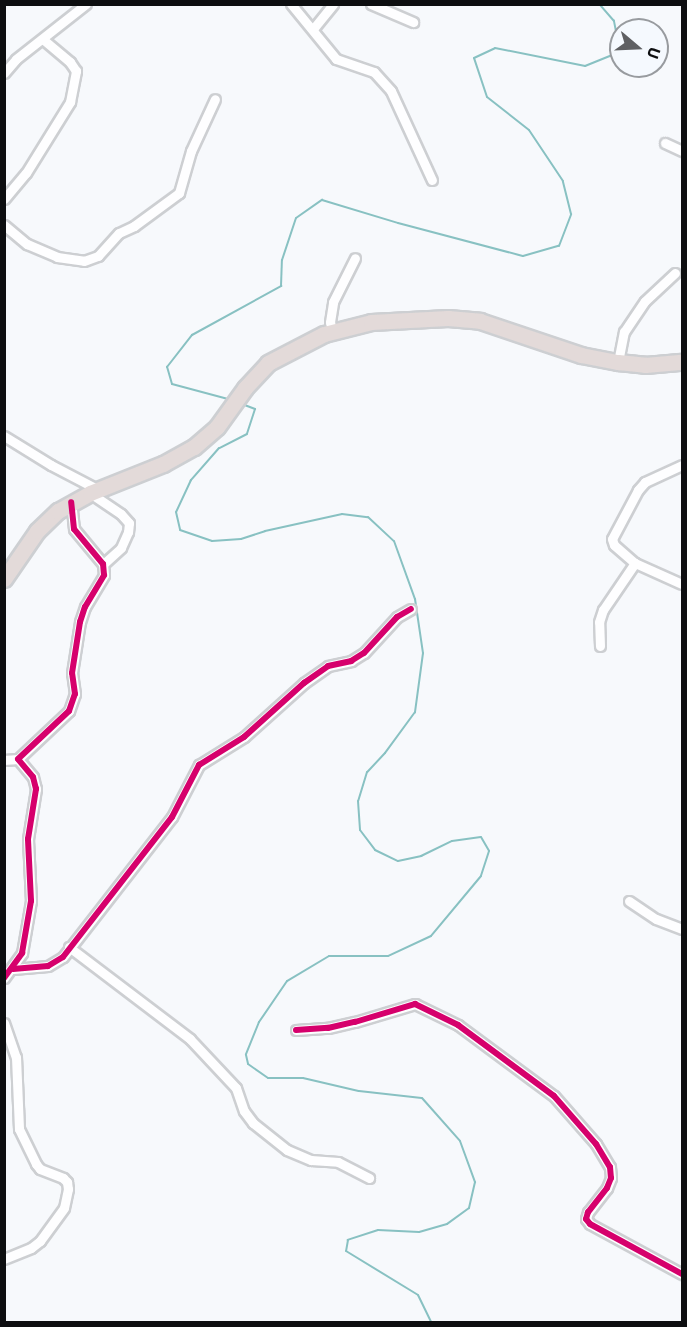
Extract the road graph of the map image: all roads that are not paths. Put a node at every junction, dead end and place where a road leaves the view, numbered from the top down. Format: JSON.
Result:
{"nodes":[{"id":1,"x":86,"y":4,"type":"edge"},
{"id":2,"x":291,"y":4,"type":"edge"},
{"id":3,"x":333,"y":4,"type":"edge"},
{"id":4,"x":371,"y":4,"type":"edge"},
{"id":5,"x":413,"y":22,"type":"dead end"},
{"id":6,"x":314,"y":29,"type":"junction"},
{"id":7,"x":44,"y":40,"type":"junction"},
{"id":8,"x":4,"y":73,"type":"edge"},
{"id":9,"x":214,"y":99,"type":"dead end"},
{"id":10,"x":665,"y":143,"type":"dead end"},
{"id":11,"x":682,"y":151,"type":"edge"},
{"id":12,"x":432,"y":180,"type":"dead end"},
{"id":13,"x":4,"y":199,"type":"edge"},
{"id":14,"x":4,"y":225,"type":"edge"},
{"id":15,"x":355,"y":258,"type":"dead end"},
{"id":16,"x":675,"y":273,"type":"dead end"},
{"id":17,"x":332,"y":332,"type":"junction"},
{"id":18,"x":618,"y":362,"type":"junction"},
{"id":19,"x":682,"y":362,"type":"edge"},
{"id":20,"x":4,"y":436,"type":"edge"},
{"id":21,"x":682,"y":465,"type":"edge"},
{"id":22,"x":94,"y":492,"type":"junction"},
{"id":23,"x":71,"y":502,"type":"junction"},
{"id":24,"x":635,"y":562,"type":"junction"},
{"id":25,"x":103,"y":564,"type":"junction"},
{"id":26,"x":4,"y":579,"type":"edge"},
{"id":27,"x":682,"y":584,"type":"edge"},
{"id":28,"x":411,"y":609,"type":"dead end"},
{"id":29,"x":600,"y":646,"type":"dead end"},
{"id":30,"x":18,"y":759,"type":"junction"},
{"id":31,"x":4,"y":760,"type":"edge"},
{"id":32,"x":629,"y":901,"type":"dead end"},
{"id":33,"x":682,"y":929,"type":"edge"},
{"id":34,"x":69,"y":947,"type":"junction"},
{"id":35,"x":13,"y":969,"type":"junction"},
{"id":36,"x":4,"y":978,"type":"edge"},
{"id":37,"x":4,"y":1023,"type":"edge"},
{"id":38,"x":296,"y":1030,"type":"dead end"},
{"id":39,"x":369,"y":1178,"type":"dead end"},
{"id":40,"x":4,"y":1259,"type":"edge"},
{"id":41,"x":682,"y":1274,"type":"edge"}],
"edges":[{"from":1,"to":7,"type":"street"},
{"from":2,"to":6,"type":"street"},
{"from":3,"to":6,"type":"street"},
{"from":4,"to":5,"type":"street"},
{"from":6,"to":12,"type":"street"},
{"from":7,"to":8,"type":"street"},
{"from":7,"to":13,"type":"street"},
{"from":9,"to":14,"type":"street"},
{"from":10,"to":11,"type":"street"},
{"from":15,"to":17,"type":"street"},
{"from":16,"to":18,"type":"street"},
{"from":17,"to":18,"type":"highway"},
{"from":17,"to":22,"type":"highway"},
{"from":18,"to":19,"type":"highway"},
{"from":20,"to":22,"type":"street"},
{"from":21,"to":24,"type":"street"},
{"from":22,"to":23,"type":"highway"},
{"from":22,"to":25,"type":"street"},
{"from":23,"to":25,"type":"street"},
{"from":23,"to":26,"type":"highway"},
{"from":24,"to":27,"type":"street"},
{"from":24,"to":29,"type":"street"},
{"from":25,"to":30,"type":"street"},
{"from":28,"to":34,"type":"street"},
{"from":30,"to":31,"type":"street"},
{"from":30,"to":35,"type":"street"},
{"from":32,"to":33,"type":"street"},
{"from":34,"to":35,"type":"street"},
{"from":34,"to":39,"type":"street"},
{"from":35,"to":36,"type":"street"},
{"from":37,"to":40,"type":"street"},
{"from":38,"to":41,"type":"street"}]}
